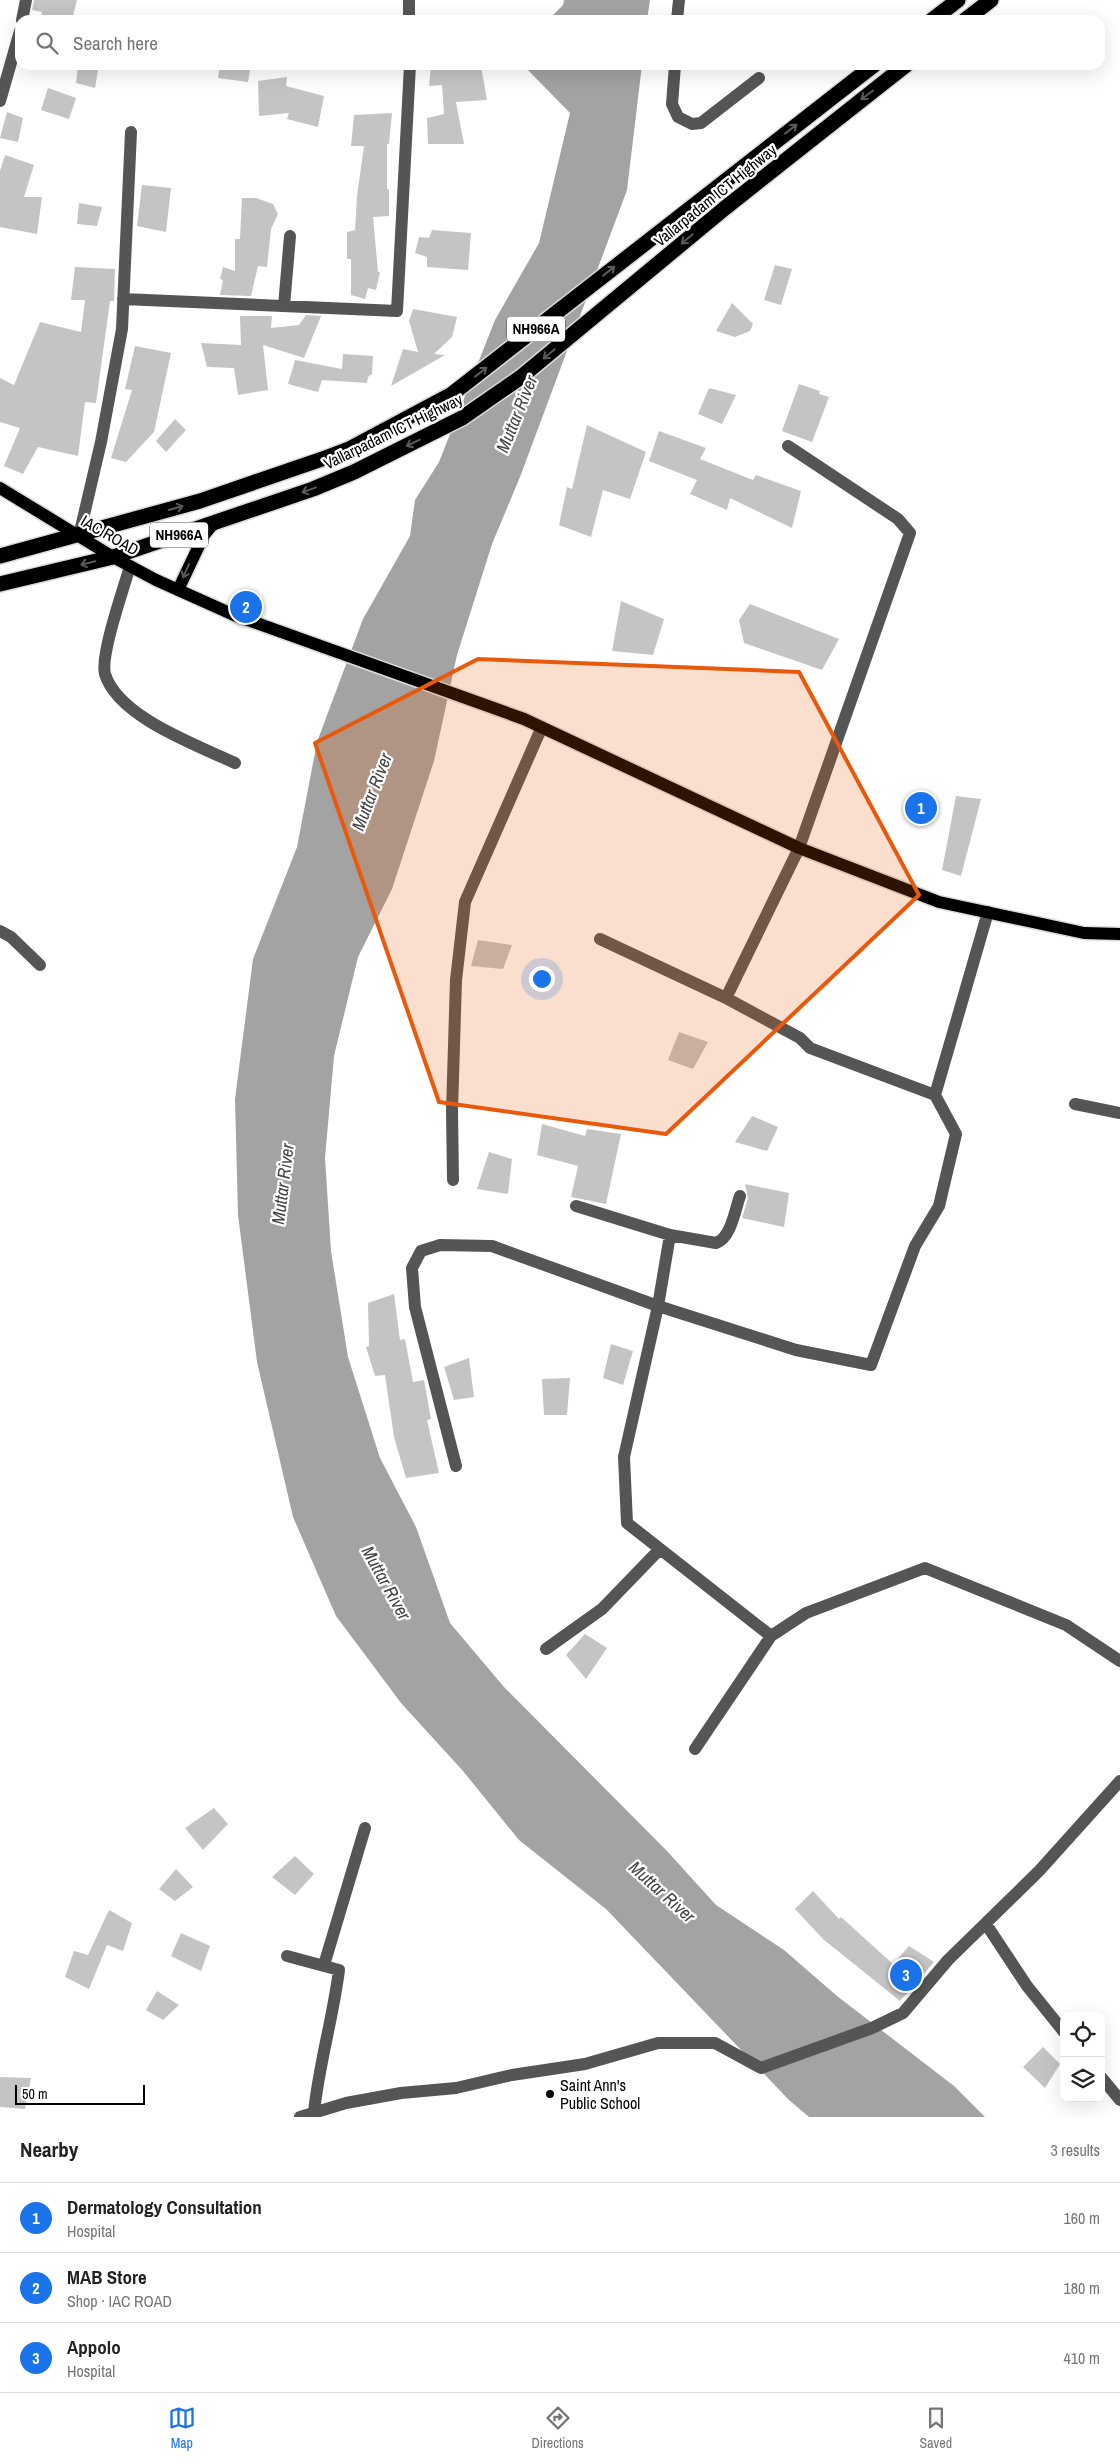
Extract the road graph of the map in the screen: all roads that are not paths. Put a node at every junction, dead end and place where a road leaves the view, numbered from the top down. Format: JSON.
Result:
{"nodes":[{"id":1,"x":26,"y":0,"type":"edge"},
{"id":2,"x":409,"y":0,"type":"edge"},
{"id":3,"x":679,"y":0,"type":"edge"},
{"id":4,"x":958,"y":0,"type":"edge"},
{"id":5,"x":991,"y":0,"type":"edge"},
{"id":6,"x":23,"y":15,"type":"edge"},
{"id":7,"x":409,"y":15,"type":"edge"},
{"id":8,"x":678,"y":15,"type":"edge"},
{"id":9,"x":938,"y":15,"type":"edge"},
{"id":10,"x":972,"y":15,"type":"edge"},
{"id":11,"x":15,"y":48,"type":"edge"},
{"id":12,"x":410,"y":70,"type":"edge"},
{"id":13,"x":675,"y":70,"type":"edge"},
{"id":14,"x":867,"y":70,"type":"edge"},
{"id":15,"x":900,"y":70,"type":"edge"},
{"id":16,"x":759,"y":78,"type":"dead end"},
{"id":17,"x":0,"y":101,"type":"edge"},
{"id":18,"x":131,"y":132,"type":"dead end"},
{"id":19,"x":290,"y":236,"type":"dead end"},
{"id":20,"x":123,"y":299,"type":"junction"},
{"id":21,"x":284,"y":306,"type":"junction"},
{"id":22,"x":788,"y":446,"type":"dead end"},
{"id":23,"x":0,"y":488,"type":"edge"},
{"id":24,"x":214,"y":523,"type":"junction"},
{"id":25,"x":79,"y":536,"type":"junction"},
{"id":26,"x":0,"y":556,"type":"edge"},
{"id":27,"x":113,"y":557,"type":"junction"},
{"id":28,"x":130,"y":566,"type":"junction"},
{"id":29,"x":0,"y":584,"type":"edge"},
{"id":30,"x":178,"y":590,"type":"junction"},
{"id":31,"x":541,"y":729,"type":"junction"},
{"id":32,"x":235,"y":763,"type":"dead end"},
{"id":33,"x":799,"y":848,"type":"junction"},
{"id":34,"x":988,"y":912,"type":"junction"},
{"id":35,"x":0,"y":931,"type":"edge"},
{"id":36,"x":1120,"y":934,"type":"edge"},
{"id":37,"x":600,"y":939,"type":"dead end"},
{"id":38,"x":40,"y":965,"type":"dead end"},
{"id":39,"x":726,"y":998,"type":"junction"},
{"id":40,"x":935,"y":1095,"type":"junction"},
{"id":41,"x":1075,"y":1104,"type":"dead end"},
{"id":42,"x":1120,"y":1113,"type":"edge"},
{"id":43,"x":453,"y":1180,"type":"dead end"},
{"id":44,"x":740,"y":1196,"type":"dead end"},
{"id":45,"x":576,"y":1206,"type":"dead end"},
{"id":46,"x":670,"y":1235,"type":"junction"},
{"id":47,"x":658,"y":1306,"type":"junction"},
{"id":48,"x":456,"y":1466,"type":"dead end"},
{"id":49,"x":660,"y":1549,"type":"junction"},
{"id":50,"x":771,"y":1636,"type":"junction"},
{"id":51,"x":546,"y":1650,"type":"dead end"},
{"id":52,"x":1120,"y":1661,"type":"edge"},
{"id":53,"x":695,"y":1749,"type":"dead end"},
{"id":54,"x":1120,"y":1781,"type":"edge"},
{"id":55,"x":365,"y":1828,"type":"dead end"},
{"id":56,"x":986,"y":1924,"type":"junction"},
{"id":57,"x":287,"y":1956,"type":"dead end"},
{"id":58,"x":324,"y":1965,"type":"junction"},
{"id":59,"x":1060,"y":2027,"type":"edge"},
{"id":60,"x":1105,"y":2081,"type":"edge"},
{"id":61,"x":1118,"y":2092,"type":"edge"},
{"id":62,"x":314,"y":2112,"type":"junction"},
{"id":63,"x":300,"y":2117,"type":"edge"}],
"edges":[{"from":1,"to":6,"type":"street"},
{"from":2,"to":7,"type":"street"},
{"from":3,"to":8,"type":"street"},
{"from":4,"to":9,"type":"highway"},
{"from":5,"to":10,"type":"highway"},
{"from":11,"to":17,"type":"street"},
{"from":12,"to":21,"type":"street"},
{"from":13,"to":16,"type":"street"},
{"from":25,"to":14,"type":"highway","name":"Vallarpadam ICT Highway","number":"NH966A","one_way":true},
{"from":15,"to":24,"type":"highway","name":"Vallarpadam ICT Highway","number":"NH966A","one_way":true},
{"from":18,"to":20,"type":"street"},
{"from":19,"to":21,"type":"street"},
{"from":20,"to":21,"type":"street"},
{"from":20,"to":25,"type":"street"},
{"from":22,"to":33,"type":"street"},
{"from":23,"to":25,"type":"main road","name":"IAC ROAD"},
{"from":24,"to":27,"type":"highway","name":"Vallarpadam ICT Highway","number":"NH966A"},
{"from":24,"to":30,"type":"main road","one_way":true},
{"from":25,"to":26,"type":"highway","name":"Vallarpadam ICT Highway","number":"NH966A"},
{"from":25,"to":27,"type":"main road","name":"IAC ROAD"},
{"from":27,"to":28,"type":"main road","name":"IAC ROAD"},
{"from":27,"to":29,"type":"highway","name":"Vallarpadam ICT Highway","number":"NH966A","one_way":true},
{"from":28,"to":30,"type":"main road","name":"IAC ROAD"},
{"from":28,"to":32,"type":"street"},
{"from":30,"to":31,"type":"main road","name":"IAC ROAD"},
{"from":31,"to":33,"type":"main road","name":"IAC ROAD"},
{"from":31,"to":43,"type":"street"},
{"from":33,"to":34,"type":"main road","name":"IAC ROAD"},
{"from":33,"to":39,"type":"street"},
{"from":34,"to":36,"type":"main road","name":"IAC ROAD"},
{"from":34,"to":40,"type":"street"},
{"from":35,"to":38,"type":"street"},
{"from":37,"to":39,"type":"street"},
{"from":39,"to":40,"type":"street"},
{"from":40,"to":47,"type":"street"},
{"from":41,"to":42,"type":"street"},
{"from":44,"to":46,"type":"street"},
{"from":45,"to":46,"type":"street"},
{"from":46,"to":47,"type":"street"},
{"from":47,"to":48,"type":"street"},
{"from":47,"to":49,"type":"street"},
{"from":49,"to":50,"type":"street"},
{"from":49,"to":51,"type":"street"},
{"from":50,"to":52,"type":"street"},
{"from":50,"to":53,"type":"street"},
{"from":54,"to":56,"type":"street"},
{"from":55,"to":58,"type":"street"},
{"from":56,"to":59,"type":"street"},
{"from":56,"to":62,"type":"street"},
{"from":57,"to":58,"type":"street"},
{"from":58,"to":62,"type":"street"},
{"from":60,"to":61,"type":"street"},
{"from":62,"to":63,"type":"street"}]}
